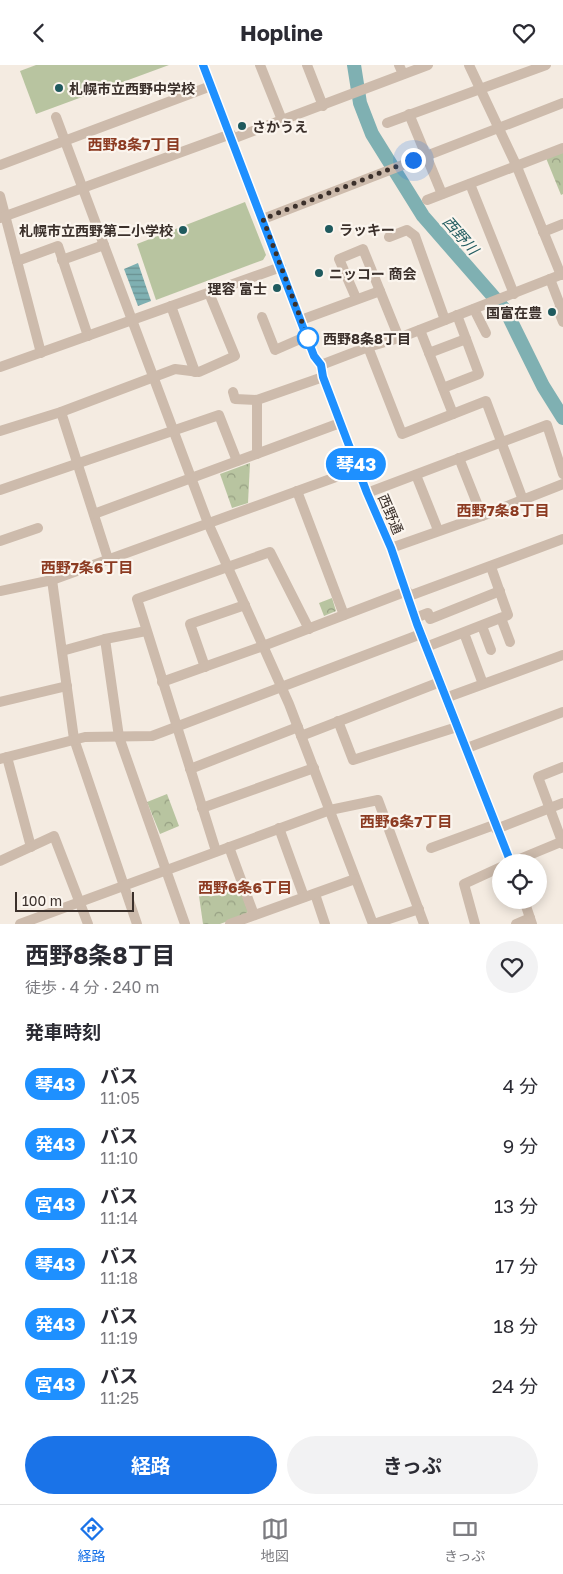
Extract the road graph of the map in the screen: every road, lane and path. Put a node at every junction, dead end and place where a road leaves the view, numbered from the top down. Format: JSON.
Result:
{"nodes":[{"id":1,"x":203,"y":65,"type":"edge"},
{"id":2,"x":260,"y":65,"type":"edge"},
{"id":3,"x":307,"y":65,"type":"edge"},
{"id":4,"x":428,"y":65,"type":"edge"},
{"id":5,"x":469,"y":65,"type":"edge"},
{"id":6,"x":546,"y":65,"type":"edge"},
{"id":7,"x":401,"y":70,"type":"edge"},
{"id":8,"x":211,"y":86,"type":"junction"},
{"id":9,"x":480,"y":91,"type":"junction"},
{"id":10,"x":563,"y":103,"type":"edge"},
{"id":11,"x":322,"y":106,"type":"junction"},
{"id":12,"x":410,"y":114,"type":"junction"},
{"id":13,"x":56,"y":117,"type":"dead end"},
{"id":14,"x":282,"y":120,"type":"junction"},
{"id":15,"x":387,"y":123,"type":"dead end"},
{"id":16,"x":499,"y":127,"type":"junction"},
{"id":17,"x":232,"y":137,"type":"junction"},
{"id":18,"x":65,"y":141,"type":"junction"},
{"id":19,"x":563,"y":148,"type":"edge"},
{"id":20,"x":426,"y":155,"type":"junction"},
{"id":21,"x":0,"y":165,"type":"edge"},
{"id":22,"x":517,"y":167,"type":"junction"},
{"id":23,"x":470,"y":184,"type":"junction"},
{"id":24,"x":82,"y":187,"type":"junction"},
{"id":25,"x":442,"y":195,"type":"junction"},
{"id":26,"x":0,"y":196,"type":"edge"},
{"id":27,"x":427,"y":200,"type":"dead end"},
{"id":28,"x":3,"y":217,"type":"edge"},
{"id":29,"x":263,"y":219,"type":"junction"},
{"id":30,"x":563,"y":224,"type":"edge"},
{"id":31,"x":543,"y":231,"type":"junction"},
{"id":32,"x":388,"y":237,"type":"dead end"},
{"id":33,"x":104,"y":245,"type":"junction"},
{"id":34,"x":62,"y":260,"type":"junction"},
{"id":35,"x":17,"y":261,"type":"junction"},
{"id":36,"x":280,"y":267,"type":"junction"},
{"id":37,"x":562,"y":275,"type":"edge"},
{"id":38,"x":550,"y":279,"type":"junction"},
{"id":39,"x":380,"y":291,"type":"junction"},
{"id":40,"x":210,"y":293,"type":"junction"},
{"id":41,"x":511,"y":295,"type":"junction"},
{"id":42,"x":356,"y":299,"type":"junction"},
{"id":43,"x":171,"y":306,"type":"junction"},
{"id":44,"x":474,"y":309,"type":"junction"},
{"id":45,"x":457,"y":315,"type":"junction"},
{"id":46,"x":262,"y":317,"type":"dead end"},
{"id":47,"x":132,"y":320,"type":"junction"},
{"id":48,"x":301,"y":320,"type":"junction"},
{"id":49,"x":445,"y":320,"type":"junction"},
{"id":50,"x":563,"y":322,"type":"edge"},
{"id":51,"x":420,"y":330,"type":"junction"},
{"id":52,"x":486,"y":333,"type":"dead end"},
{"id":53,"x":88,"y":336,"type":"junction"},
{"id":54,"x":307,"y":336,"type":"junction"},
{"id":55,"x":399,"y":338,"type":"junction"},
{"id":56,"x":466,"y":339,"type":"junction"},
{"id":57,"x":368,"y":347,"type":"junction"},
{"id":58,"x":41,"y":353,"type":"junction"},
{"id":59,"x":429,"y":353,"type":"junction"},
{"id":60,"x":321,"y":365,"type":"junction"},
{"id":61,"x":0,"y":366,"type":"edge"},
{"id":62,"x":195,"y":372,"type":"junction"},
{"id":63,"x":153,"y":376,"type":"junction"},
{"id":64,"x":323,"y":377,"type":"junction"},
{"id":65,"x":443,"y":388,"type":"junction"},
{"id":66,"x":233,"y":392,"type":"dead end"},
{"id":67,"x":256,"y":400,"type":"junction"},
{"id":68,"x":61,"y":412,"type":"junction"},
{"id":69,"x":453,"y":414,"type":"junction"},
{"id":70,"x":340,"y":423,"type":"junction"},
{"id":71,"x":0,"y":431,"type":"edge"},
{"id":72,"x":174,"y":431,"type":"junction"},
{"id":73,"x":502,"y":442,"type":"junction"},
{"id":74,"x":257,"y":454,"type":"junction"},
{"id":75,"x":459,"y":458,"type":"junction"},
{"id":76,"x":237,"y":461,"type":"junction"},
{"id":77,"x":77,"y":463,"type":"junction"},
{"id":78,"x":358,"y":469,"type":"junction"},
{"id":79,"x":563,"y":474,"type":"edge"},
{"id":80,"x":416,"y":475,"type":"junction"},
{"id":81,"x":192,"y":479,"type":"junction"},
{"id":82,"x":563,"y":484,"type":"edge"},
{"id":83,"x":0,"y":490,"type":"edge"},
{"id":84,"x":297,"y":491,"type":"junction"},
{"id":85,"x":367,"y":493,"type":"junction"},
{"id":86,"x":523,"y":500,"type":"junction"},
{"id":87,"x":94,"y":514,"type":"junction"},
{"id":88,"x":482,"y":516,"type":"junction"},
{"id":89,"x":208,"y":523,"type":"junction"},
{"id":90,"x":38,"y":528,"type":"dead end"},
{"id":91,"x":438,"y":530,"type":"junction"},
{"id":92,"x":563,"y":539,"type":"edge"},
{"id":93,"x":0,"y":541,"type":"edge"},
{"id":94,"x":391,"y":548,"type":"junction"},
{"id":95,"x":108,"y":559,"type":"junction"},
{"id":96,"x":228,"y":567,"type":"junction"},
{"id":97,"x":492,"y":567,"type":"junction"},
{"id":98,"x":52,"y":580,"type":"junction"},
{"id":99,"x":0,"y":591,"type":"edge"},
{"id":100,"x":500,"y":591,"type":"junction"},
{"id":101,"x":408,"y":593,"type":"junction"},
{"id":102,"x":245,"y":605,"type":"junction"},
{"id":103,"x":344,"y":615,"type":"junction"},
{"id":104,"x":415,"y":618,"type":"junction"},
{"id":105,"x":501,"y":618,"type":"junction"},
{"id":106,"x":482,"y":626,"type":"junction"},
{"id":107,"x":309,"y":629,"type":"junction"},
{"id":108,"x":146,"y":631,"type":"junction"},
{"id":109,"x":464,"y":633,"type":"junction"},
{"id":110,"x":421,"y":634,"type":"junction"},
{"id":111,"x":105,"y":639,"type":"junction"},
{"id":112,"x":510,"y":642,"type":"dead end"},
{"id":113,"x":264,"y":646,"type":"junction"},
{"id":114,"x":426,"y":647,"type":"junction"},
{"id":115,"x":491,"y":650,"type":"dead end"},
{"id":116,"x":62,"y":651,"type":"junction"},
{"id":117,"x":563,"y":655,"type":"edge"},
{"id":118,"x":205,"y":667,"type":"junction"},
{"id":119,"x":162,"y":682,"type":"junction"},
{"id":120,"x":440,"y":682,"type":"junction"},
{"id":121,"x":483,"y":683,"type":"junction"},
{"id":122,"x":67,"y":686,"type":"junction"},
{"id":123,"x":282,"y":687,"type":"junction"},
{"id":124,"x":448,"y":697,"type":"junction"},
{"id":125,"x":0,"y":702,"type":"edge"},
{"id":126,"x":563,"y":712,"type":"edge"},
{"id":127,"x":338,"y":721,"type":"junction"},
{"id":128,"x":176,"y":727,"type":"junction"},
{"id":129,"x":457,"y":727,"type":"junction"},
{"id":130,"x":300,"y":731,"type":"junction"},
{"id":131,"x":119,"y":737,"type":"junction"},
{"id":132,"x":74,"y":739,"type":"junction"},
{"id":133,"x":467,"y":748,"type":"junction"},
{"id":134,"x":4,"y":758,"type":"edge"},
{"id":135,"x":563,"y":767,"type":"edge"},
{"id":136,"x":314,"y":768,"type":"junction"},
{"id":137,"x":190,"y":769,"type":"junction"},
{"id":138,"x":563,"y":803,"type":"edge"},
{"id":139,"x":202,"y":808,"type":"junction"},
{"id":140,"x":550,"y":808,"type":"junction"},
{"id":141,"x":330,"y":810,"type":"junction"},
{"id":142,"x":495,"y":827,"type":"junction"},
{"id":143,"x":278,"y":829,"type":"junction"},
{"id":144,"x":563,"y":842,"type":"edge"},
{"id":145,"x":31,"y":847,"type":"junction"},
{"id":146,"x":229,"y":847,"type":"junction"},
{"id":147,"x":431,"y":848,"type":"dead end"},
{"id":148,"x":216,"y":851,"type":"junction"},
{"id":149,"x":507,"y":854,"type":"edge"},
{"id":150,"x":531,"y":854,"type":"edge"},
{"id":151,"x":0,"y":861,"type":"edge"},
{"id":152,"x":166,"y":870,"type":"junction"},
{"id":153,"x":492,"y":871,"type":"edge"},
{"id":154,"x":355,"y":879,"type":"junction"},
{"id":155,"x":123,"y":886,"type":"junction"},
{"id":156,"x":314,"y":894,"type":"junction"},
{"id":157,"x":304,"y":897,"type":"junction"},
{"id":158,"x":79,"y":902,"type":"junction"},
{"id":159,"x":419,"y":909,"type":"junction"},
{"id":160,"x":527,"y":909,"type":"edge"},
{"id":161,"x":254,"y":915,"type":"junction"},
{"id":162,"x":531,"y":921,"type":"edge"},
{"id":163,"x":20,"y":924,"type":"edge"},
{"id":164,"x":88,"y":924,"type":"edge"},
{"id":165,"x":137,"y":924,"type":"edge"},
{"id":166,"x":185,"y":924,"type":"edge"},
{"id":167,"x":230,"y":924,"type":"edge"},
{"id":168,"x":325,"y":924,"type":"edge"},
{"id":169,"x":374,"y":924,"type":"edge"},
{"id":170,"x":424,"y":924,"type":"edge"},
{"id":171,"x":475,"y":924,"type":"edge"},
{"id":172,"x":516,"y":924,"type":"edge"}],
"edges":[{"from":1,"to":8,"type":"street","name":"西野通"},
{"from":2,"to":14,"type":"street"},
{"from":3,"to":11,"type":"street"},
{"from":4,"to":7,"type":"street"},
{"from":5,"to":9,"type":"street"},
{"from":6,"to":9,"type":"street"},
{"from":7,"to":11,"type":"street"},
{"from":8,"to":17,"type":"street","name":"西野通"},
{"from":8,"to":18,"type":"street"},
{"from":9,"to":12,"type":"street"},
{"from":9,"to":16,"type":"street"},
{"from":10,"to":16,"type":"street"},
{"from":11,"to":14,"type":"street"},
{"from":12,"to":15,"type":"street"},
{"from":12,"to":20,"type":"street"},
{"from":13,"to":18,"type":"street"},
{"from":14,"to":17,"type":"street"},
{"from":16,"to":20,"type":"street"},
{"from":16,"to":22,"type":"street"},
{"from":17,"to":24,"type":"street"},
{"from":17,"to":29,"type":"street","name":"西野通"},
{"from":18,"to":21,"type":"street"},
{"from":18,"to":24,"type":"street"},
{"from":19,"to":22,"type":"street"},
{"from":20,"to":25,"type":"street"},
{"from":20,"to":29,"type":"street"},
{"from":22,"to":23,"type":"street"},
{"from":22,"to":31,"type":"street"},
{"from":23,"to":25,"type":"street"},
{"from":23,"to":41,"type":"street"},
{"from":24,"to":28,"type":"street"},
{"from":24,"to":33,"type":"street"},
{"from":25,"to":27,"type":"street"},
{"from":26,"to":28,"type":"street"},
{"from":28,"to":35,"type":"street"},
{"from":29,"to":36,"type":"street","name":"西野通"},
{"from":30,"to":31,"type":"street"},
{"from":31,"to":37,"type":"street"},
{"from":32,"to":49,"type":"street"},
{"from":33,"to":34,"type":"street"},
{"from":33,"to":47,"type":"street"},
{"from":34,"to":35,"type":"street"},
{"from":34,"to":53,"type":"street"},
{"from":35,"to":58,"type":"street"},
{"from":36,"to":40,"type":"street"},
{"from":36,"to":48,"type":"street","name":"西野通"},
{"from":37,"to":38,"type":"street"},
{"from":38,"to":41,"type":"street"},
{"from":38,"to":50,"type":"street"},
{"from":39,"to":42,"type":"street"},
{"from":39,"to":42,"type":"street"},
{"from":39,"to":55,"type":"street"},
{"from":40,"to":43,"type":"street"},
{"from":40,"to":62,"type":"street"},
{"from":41,"to":44,"type":"street"},
{"from":42,"to":48,"type":"street"},
{"from":43,"to":47,"type":"street"},
{"from":43,"to":62,"type":"street"},
{"from":44,"to":45,"type":"street"},
{"from":44,"to":52,"type":"street"},
{"from":45,"to":49,"type":"street"},
{"from":45,"to":56,"type":"street"},
{"from":46,"to":54,"type":"street"},
{"from":47,"to":53,"type":"street"},
{"from":47,"to":63,"type":"street"},
{"from":48,"to":54,"type":"street","name":"西野通"},
{"from":49,"to":51,"type":"street"},
{"from":51,"to":55,"type":"street"},
{"from":51,"to":59,"type":"street"},
{"from":53,"to":58,"type":"street"},
{"from":54,"to":60,"type":"street","name":"西野通"},
{"from":55,"to":57,"type":"street"},
{"from":56,"to":59,"type":"street"},
{"from":56,"to":65,"type":"street"},
{"from":57,"to":60,"type":"street"},
{"from":57,"to":69,"type":"street"},
{"from":58,"to":61,"type":"street"},
{"from":59,"to":65,"type":"street"},
{"from":60,"to":64,"type":"street","name":"西野通"},
{"from":62,"to":63,"type":"street"},
{"from":63,"to":68,"type":"street"},
{"from":63,"to":72,"type":"street"},
{"from":64,"to":67,"type":"street"},
{"from":64,"to":70,"type":"street","name":"西野通"},
{"from":65,"to":69,"type":"street"},
{"from":66,"to":67,"type":"street"},
{"from":67,"to":74,"type":"street"},
{"from":68,"to":71,"type":"street"},
{"from":68,"to":77,"type":"street"},
{"from":69,"to":73,"type":"street"},
{"from":70,"to":74,"type":"street"},
{"from":70,"to":78,"type":"street","name":"西野通"},
{"from":72,"to":76,"type":"street"},
{"from":72,"to":77,"type":"street"},
{"from":72,"to":81,"type":"street"},
{"from":73,"to":75,"type":"street"},
{"from":73,"to":79,"type":"street"},
{"from":73,"to":86,"type":"street"},
{"from":74,"to":76,"type":"street"},
{"from":75,"to":80,"type":"street"},
{"from":75,"to":88,"type":"street"},
{"from":76,"to":81,"type":"street"},
{"from":77,"to":83,"type":"street"},
{"from":77,"to":87,"type":"street"},
{"from":78,"to":84,"type":"street"},
{"from":78,"to":85,"type":"street","name":"西野通"},
{"from":80,"to":85,"type":"street"},
{"from":80,"to":91,"type":"street"},
{"from":81,"to":87,"type":"street"},
{"from":81,"to":89,"type":"street"},
{"from":82,"to":86,"type":"street"},
{"from":84,"to":89,"type":"street"},
{"from":84,"to":103,"type":"street"},
{"from":85,"to":94,"type":"street","name":"西野通"},
{"from":86,"to":88,"type":"street"},
{"from":87,"to":95,"type":"street"},
{"from":88,"to":91,"type":"street"},
{"from":89,"to":95,"type":"street"},
{"from":89,"to":96,"type":"street"},
{"from":90,"to":93,"type":"street"},
{"from":91,"to":94,"type":"street"},
{"from":92,"to":97,"type":"street"},
{"from":94,"to":101,"type":"street","name":"西野通"},
{"from":95,"to":98,"type":"street"},
{"from":96,"to":102,"type":"street"},
{"from":96,"to":107,"type":"street"},
{"from":96,"to":108,"type":"street"},
{"from":97,"to":100,"type":"street"},
{"from":97,"to":101,"type":"street"},
{"from":98,"to":99,"type":"street"},
{"from":98,"to":116,"type":"street"},
{"from":100,"to":104,"type":"street"},
{"from":100,"to":105,"type":"street"},
{"from":101,"to":103,"type":"street"},
{"from":101,"to":104,"type":"street","name":"西野通"},
{"from":102,"to":113,"type":"street"},
{"from":102,"to":118,"type":"street"},
{"from":103,"to":107,"type":"street"},
{"from":104,"to":110,"type":"street","name":"西野通"},
{"from":105,"to":106,"type":"street"},
{"from":105,"to":112,"type":"street"},
{"from":106,"to":109,"type":"street"},
{"from":106,"to":115,"type":"street"},
{"from":107,"to":113,"type":"street"},
{"from":108,"to":111,"type":"street"},
{"from":108,"to":119,"type":"street"},
{"from":109,"to":114,"type":"street"},
{"from":109,"to":121,"type":"street"},
{"from":110,"to":114,"type":"street","name":"西野通"},
{"from":110,"to":123,"type":"street"},
{"from":111,"to":116,"type":"street"},
{"from":111,"to":131,"type":"street"},
{"from":113,"to":118,"type":"street"},
{"from":113,"to":123,"type":"street"},
{"from":114,"to":120,"type":"street","name":"西野通"},
{"from":116,"to":122,"type":"street"},
{"from":117,"to":121,"type":"street"},
{"from":118,"to":119,"type":"street"},
{"from":119,"to":128,"type":"street"},
{"from":120,"to":124,"type":"street","name":"西野通"},
{"from":120,"to":127,"type":"street"},
{"from":121,"to":124,"type":"street"},
{"from":122,"to":125,"type":"street"},
{"from":122,"to":132,"type":"street"},
{"from":123,"to":128,"type":"street"},
{"from":123,"to":130,"type":"street"},
{"from":124,"to":129,"type":"street","name":"西野通"},
{"from":126,"to":133,"type":"street"},
{"from":127,"to":129,"type":"street"},
{"from":127,"to":130,"type":"street"},
{"from":128,"to":131,"type":"street"},
{"from":128,"to":137,"type":"street"},
{"from":129,"to":133,"type":"street","name":"西野通"},
{"from":130,"to":136,"type":"street"},
{"from":130,"to":137,"type":"street"},
{"from":131,"to":132,"type":"street"},
{"from":131,"to":152,"type":"street"},
{"from":132,"to":134,"type":"street"},
{"from":132,"to":155,"type":"street"},
{"from":133,"to":142,"type":"street","name":"西野通"},
{"from":134,"to":145,"type":"street"},
{"from":135,"to":140,"type":"street"},
{"from":136,"to":139,"type":"street"},
{"from":136,"to":141,"type":"street"},
{"from":137,"to":139,"type":"street"},
{"from":138,"to":140,"type":"street"},
{"from":139,"to":148,"type":"street"},
{"from":140,"to":142,"type":"street"},
{"from":140,"to":144,"type":"street"},
{"from":141,"to":143,"type":"street"},
{"from":141,"to":154,"type":"street"},
{"from":141,"to":159,"type":"street"},
{"from":142,"to":147,"type":"street"},
{"from":142,"to":149,"type":"street","name":"西野通"},
{"from":143,"to":146,"type":"street"},
{"from":143,"to":157,"type":"street"},
{"from":144,"to":150,"type":"street"},
{"from":145,"to":151,"type":"street"},
{"from":145,"to":158,"type":"street"},
{"from":146,"to":148,"type":"street"},
{"from":146,"to":161,"type":"street"},
{"from":148,"to":152,"type":"street"},
{"from":152,"to":155,"type":"street"},
{"from":152,"to":166,"type":"street"},
{"from":153,"to":171,"type":"street"},
{"from":154,"to":156,"type":"street"},
{"from":154,"to":169,"type":"street"},
{"from":155,"to":158,"type":"street"},
{"from":155,"to":165,"type":"street"},
{"from":156,"to":157,"type":"street"},
{"from":156,"to":168,"type":"street"},
{"from":157,"to":161,"type":"street"},
{"from":158,"to":163,"type":"street"},
{"from":158,"to":164,"type":"street"},
{"from":159,"to":169,"type":"street"},
{"from":159,"to":170,"type":"street"},
{"from":160,"to":162,"type":"street"},
{"from":161,"to":167,"type":"street"},
{"from":162,"to":172,"type":"street"}]}
